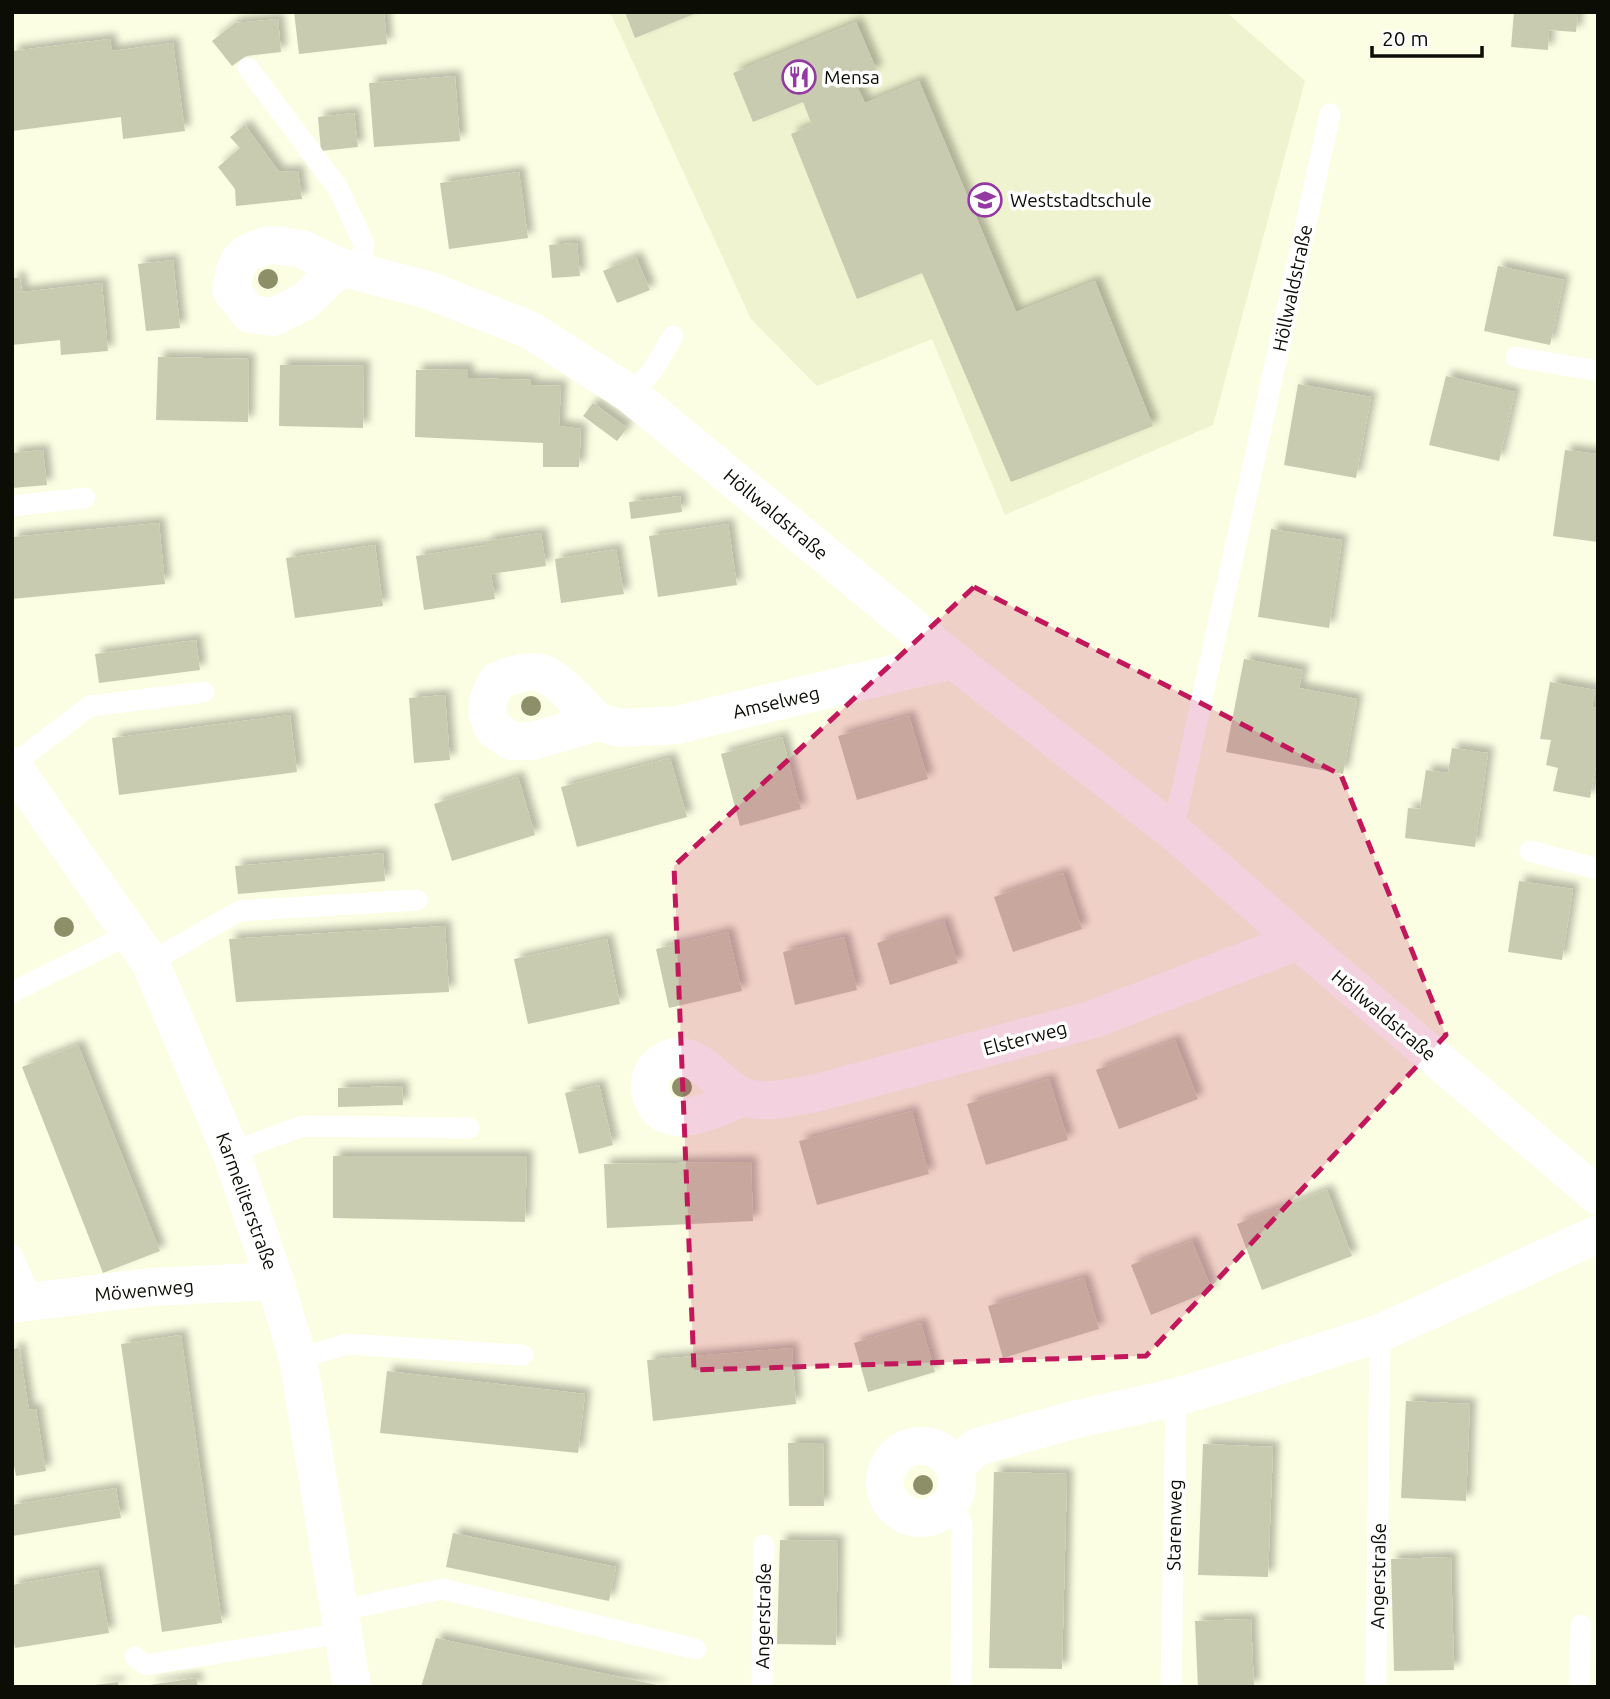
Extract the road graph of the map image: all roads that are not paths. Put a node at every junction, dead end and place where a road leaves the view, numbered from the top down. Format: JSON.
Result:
{"nodes":[{"id":1,"x":248,"y":68,"type":"dead end"},
{"id":2,"x":1330,"y":114,"type":"dead end"},
{"id":3,"x":350,"y":270,"type":"joint"},
{"id":4,"x":673,"y":336,"type":"dead end"},
{"id":5,"x":1516,"y":357,"type":"dead end"},
{"id":6,"x":1598,"y":371,"type":"edge"},
{"id":7,"x":630,"y":394,"type":"junction"},
{"id":8,"x":85,"y":498,"type":"dead end"},
{"id":9,"x":12,"y":506,"type":"edge"},
{"id":10,"x":953,"y":660,"type":"junction"},
{"id":11,"x":204,"y":692,"type":"dead end"},
{"id":12,"x":597,"y":722,"type":"dead end"},
{"id":13,"x":12,"y":765,"type":"edge"},
{"id":14,"x":1173,"y":831,"type":"junction"},
{"id":15,"x":1530,"y":851,"type":"dead end"},
{"id":16,"x":1598,"y":869,"type":"edge"},
{"id":17,"x":417,"y":900,"type":"dead end"},
{"id":18,"x":1298,"y":941,"type":"junction"},
{"id":19,"x":140,"y":948,"type":"junction"},
{"id":20,"x":12,"y":992,"type":"edge"},
{"id":21,"x":744,"y":1097,"type":"dead end"},
{"id":22,"x":469,"y":1128,"type":"dead end"},
{"id":23,"x":231,"y":1152,"type":"junction"},
{"id":24,"x":1598,"y":1196,"type":"edge"},
{"id":25,"x":1598,"y":1234,"type":"edge"},
{"id":26,"x":12,"y":1255,"type":"edge"},
{"id":27,"x":275,"y":1281,"type":"junction"},
{"id":28,"x":22,"y":1302,"type":"edge"},
{"id":29,"x":1380,"y":1333,"type":"junction"},
{"id":30,"x":523,"y":1355,"type":"dead end"},
{"id":31,"x":298,"y":1359,"type":"junction"},
{"id":32,"x":1176,"y":1397,"type":"junction"},
{"id":33,"x":956,"y":1497,"type":"joint"},
{"id":34,"x":764,"y":1545,"type":"dead end"},
{"id":35,"x":340,"y":1622,"type":"junction"},
{"id":36,"x":1581,"y":1625,"type":"dead end"},
{"id":37,"x":696,"y":1649,"type":"dead end"},
{"id":38,"x":135,"y":1657,"type":"dead end"},
{"id":39,"x":352,"y":1687,"type":"edge"},
{"id":40,"x":762,"y":1687,"type":"edge"},
{"id":41,"x":961,"y":1687,"type":"edge"},
{"id":42,"x":1171,"y":1687,"type":"edge"},
{"id":43,"x":1376,"y":1687,"type":"edge"},
{"id":44,"x":1579,"y":1687,"type":"edge"}],
"edges":[{"from":1,"to":3,"type":"lane"},
{"from":2,"to":14,"type":"lane","name":"Höllwaldstraße"},
{"from":3,"to":7,"type":"street","name":"Höllwaldstraße"},
{"from":4,"to":7,"type":"lane"},
{"from":5,"to":6,"type":"lane"},
{"from":7,"to":10,"type":"street","name":"Höllwaldstraße"},
{"from":8,"to":9,"type":"lane"},
{"from":10,"to":12,"type":"street","name":"Amselweg"},
{"from":10,"to":14,"type":"street","name":"Höllwaldstraße"},
{"from":11,"to":13,"type":"lane"},
{"from":13,"to":19,"type":"street","name":"Karmeliterstraße"},
{"from":14,"to":18,"type":"street","name":"Höllwaldstraße"},
{"from":15,"to":16,"type":"lane"},
{"from":17,"to":19,"type":"lane"},
{"from":18,"to":21,"type":"street","name":"Elsterweg"},
{"from":18,"to":24,"type":"street","name":"Höllwaldstraße"},
{"from":19,"to":20,"type":"lane"},
{"from":19,"to":23,"type":"street","name":"Karmeliterstraße"},
{"from":22,"to":23,"type":"lane"},
{"from":23,"to":27,"type":"street","name":"Karmeliterstraße"},
{"from":25,"to":29,"type":"street"},
{"from":26,"to":28,"type":"lane"},
{"from":27,"to":28,"type":"street","name":"Möwenweg"},
{"from":27,"to":31,"type":"street","name":"Karmeliterstraße"},
{"from":29,"to":32,"type":"street"},
{"from":29,"to":43,"type":"lane","name":"Angerstraße"},
{"from":30,"to":31,"type":"lane"},
{"from":31,"to":35,"type":"street","name":"Karmeliterstraße"},
{"from":32,"to":33,"type":"street"},
{"from":32,"to":42,"type":"lane","name":"Starenweg"},
{"from":33,"to":41,"type":"lane"},
{"from":34,"to":40,"type":"lane","name":"Angerstraße"},
{"from":35,"to":37,"type":"lane"},
{"from":35,"to":38,"type":"lane"},
{"from":35,"to":39,"type":"street","name":"Karmeliterstraße"},
{"from":36,"to":44,"type":"lane"}]}
